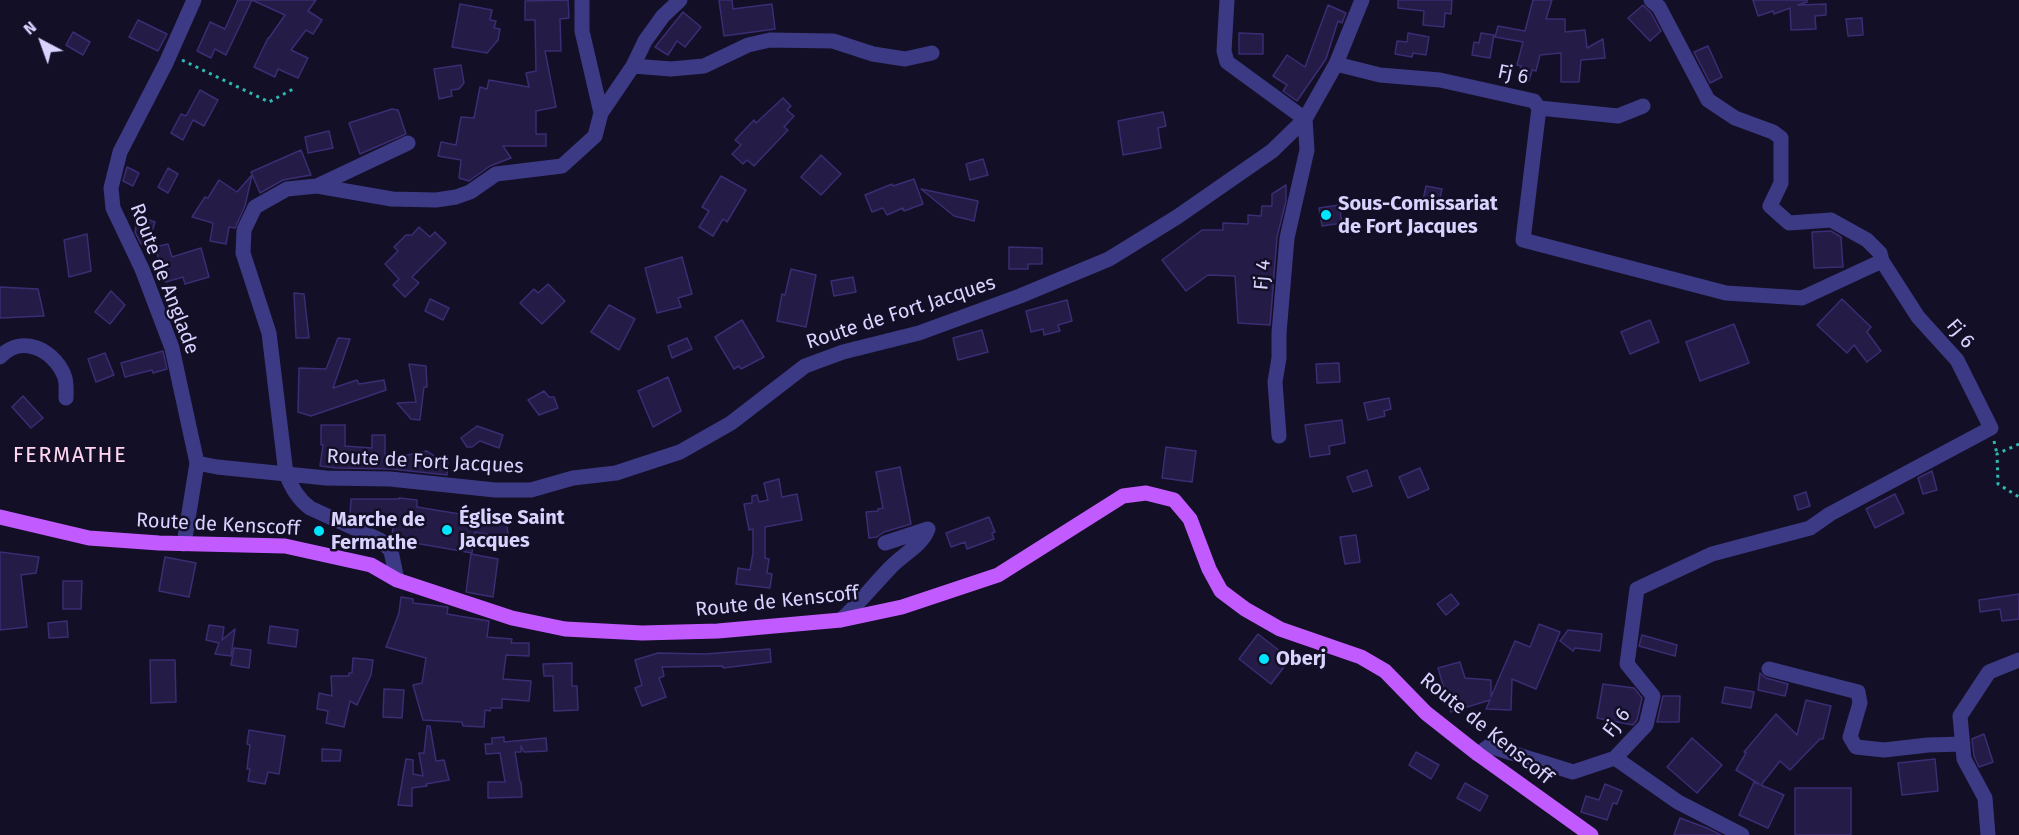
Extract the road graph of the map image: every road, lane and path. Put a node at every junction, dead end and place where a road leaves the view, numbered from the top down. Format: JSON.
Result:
{"nodes":[{"id":1,"x":194,"y":0,"type":"edge"},
{"id":2,"x":582,"y":0,"type":"edge"},
{"id":3,"x":680,"y":0,"type":"edge"},
{"id":4,"x":1227,"y":0,"type":"edge"},
{"id":5,"x":1362,"y":0,"type":"edge"},
{"id":6,"x":1651,"y":0,"type":"edge"},
{"id":7,"x":932,"y":53,"type":"dead end"},
{"id":8,"x":170,"y":54,"type":"junction"},
{"id":9,"x":1336,"y":64,"type":"junction"},
{"id":10,"x":633,"y":66,"type":"junction"},
{"id":11,"x":295,"y":88,"type":"dead end"},
{"id":12,"x":1644,"y":106,"type":"dead end"},
{"id":13,"x":1539,"y":108,"type":"junction"},
{"id":14,"x":601,"y":113,"type":"junction"},
{"id":15,"x":1305,"y":119,"type":"junction"},
{"id":16,"x":408,"y":143,"type":"dead end"},
{"id":17,"x":317,"y":186,"type":"junction"},
{"id":18,"x":1882,"y":261,"type":"junction"},
{"id":19,"x":0,"y":357,"type":"edge"},
{"id":20,"x":66,"y":398,"type":"dead end"},
{"id":21,"x":1279,"y":436,"type":"dead end"},
{"id":22,"x":2019,"y":444,"type":"edge"},
{"id":23,"x":197,"y":463,"type":"junction"},
{"id":24,"x":286,"y":474,"type":"junction"},
{"id":25,"x":2019,"y":497,"type":"edge"},
{"id":26,"x":0,"y":517,"type":"edge"},
{"id":27,"x":885,"y":543,"type":"dead end"},
{"id":28,"x":184,"y":544,"type":"junction"},
{"id":29,"x":398,"y":580,"type":"junction"},
{"id":30,"x":841,"y":620,"type":"junction"},
{"id":31,"x":2019,"y":660,"type":"edge"},
{"id":32,"x":1769,"y":669,"type":"dead end"},
{"id":33,"x":1963,"y":744,"type":"junction"},
{"id":34,"x":1478,"y":753,"type":"junction"},
{"id":35,"x":1615,"y":758,"type":"junction"},
{"id":36,"x":1591,"y":835,"type":"edge"},
{"id":37,"x":1742,"y":835,"type":"edge"},
{"id":38,"x":1988,"y":835,"type":"edge"}],
"edges":[{"from":1,"to":8,"type":"street","name":"Route de Anglade"},
{"from":2,"to":14,"type":"street"},
{"from":3,"to":10,"type":"street"},
{"from":4,"to":15,"type":"street"},
{"from":5,"to":9,"type":"street","name":"Route de Fort Jacques"},
{"from":6,"to":18,"type":"street"},
{"from":7,"to":10,"type":"street"},
{"from":8,"to":11,"type":"path"},
{"from":8,"to":23,"type":"street","name":"Route de Anglade"},
{"from":9,"to":13,"type":"street","name":"Fj 6"},
{"from":9,"to":15,"type":"street","name":"Route de Fort Jacques"},
{"from":10,"to":14,"type":"street"},
{"from":12,"to":13,"type":"street"},
{"from":13,"to":18,"type":"street","name":"Fj 6"},
{"from":14,"to":17,"type":"street"},
{"from":15,"to":21,"type":"street","name":"Fj 4"},
{"from":15,"to":24,"type":"street","name":"Route de Fort Jacques"},
{"from":16,"to":17,"type":"street"},
{"from":17,"to":24,"type":"street"},
{"from":18,"to":35,"type":"street","name":"Fj 6"},
{"from":19,"to":20,"type":"street"},
{"from":22,"to":25,"type":"path"},
{"from":23,"to":24,"type":"street"},
{"from":23,"to":28,"type":"street"},
{"from":24,"to":29,"type":"street"},
{"from":26,"to":28,"type":"main road","name":"Route de Kenscoff"},
{"from":27,"to":30,"type":"street"},
{"from":28,"to":29,"type":"main road","name":"Route de Kenscoff"},
{"from":29,"to":30,"type":"main road","name":"Route de Kenscoff"},
{"from":30,"to":34,"type":"main road","name":"Route de Kenscoff"},
{"from":31,"to":33,"type":"street"},
{"from":32,"to":33,"type":"street"},
{"from":33,"to":38,"type":"street"},
{"from":34,"to":35,"type":"street","name":"Fj 6"},
{"from":34,"to":36,"type":"main road","name":"Route de Kenscoff"},
{"from":35,"to":37,"type":"street"}]}
